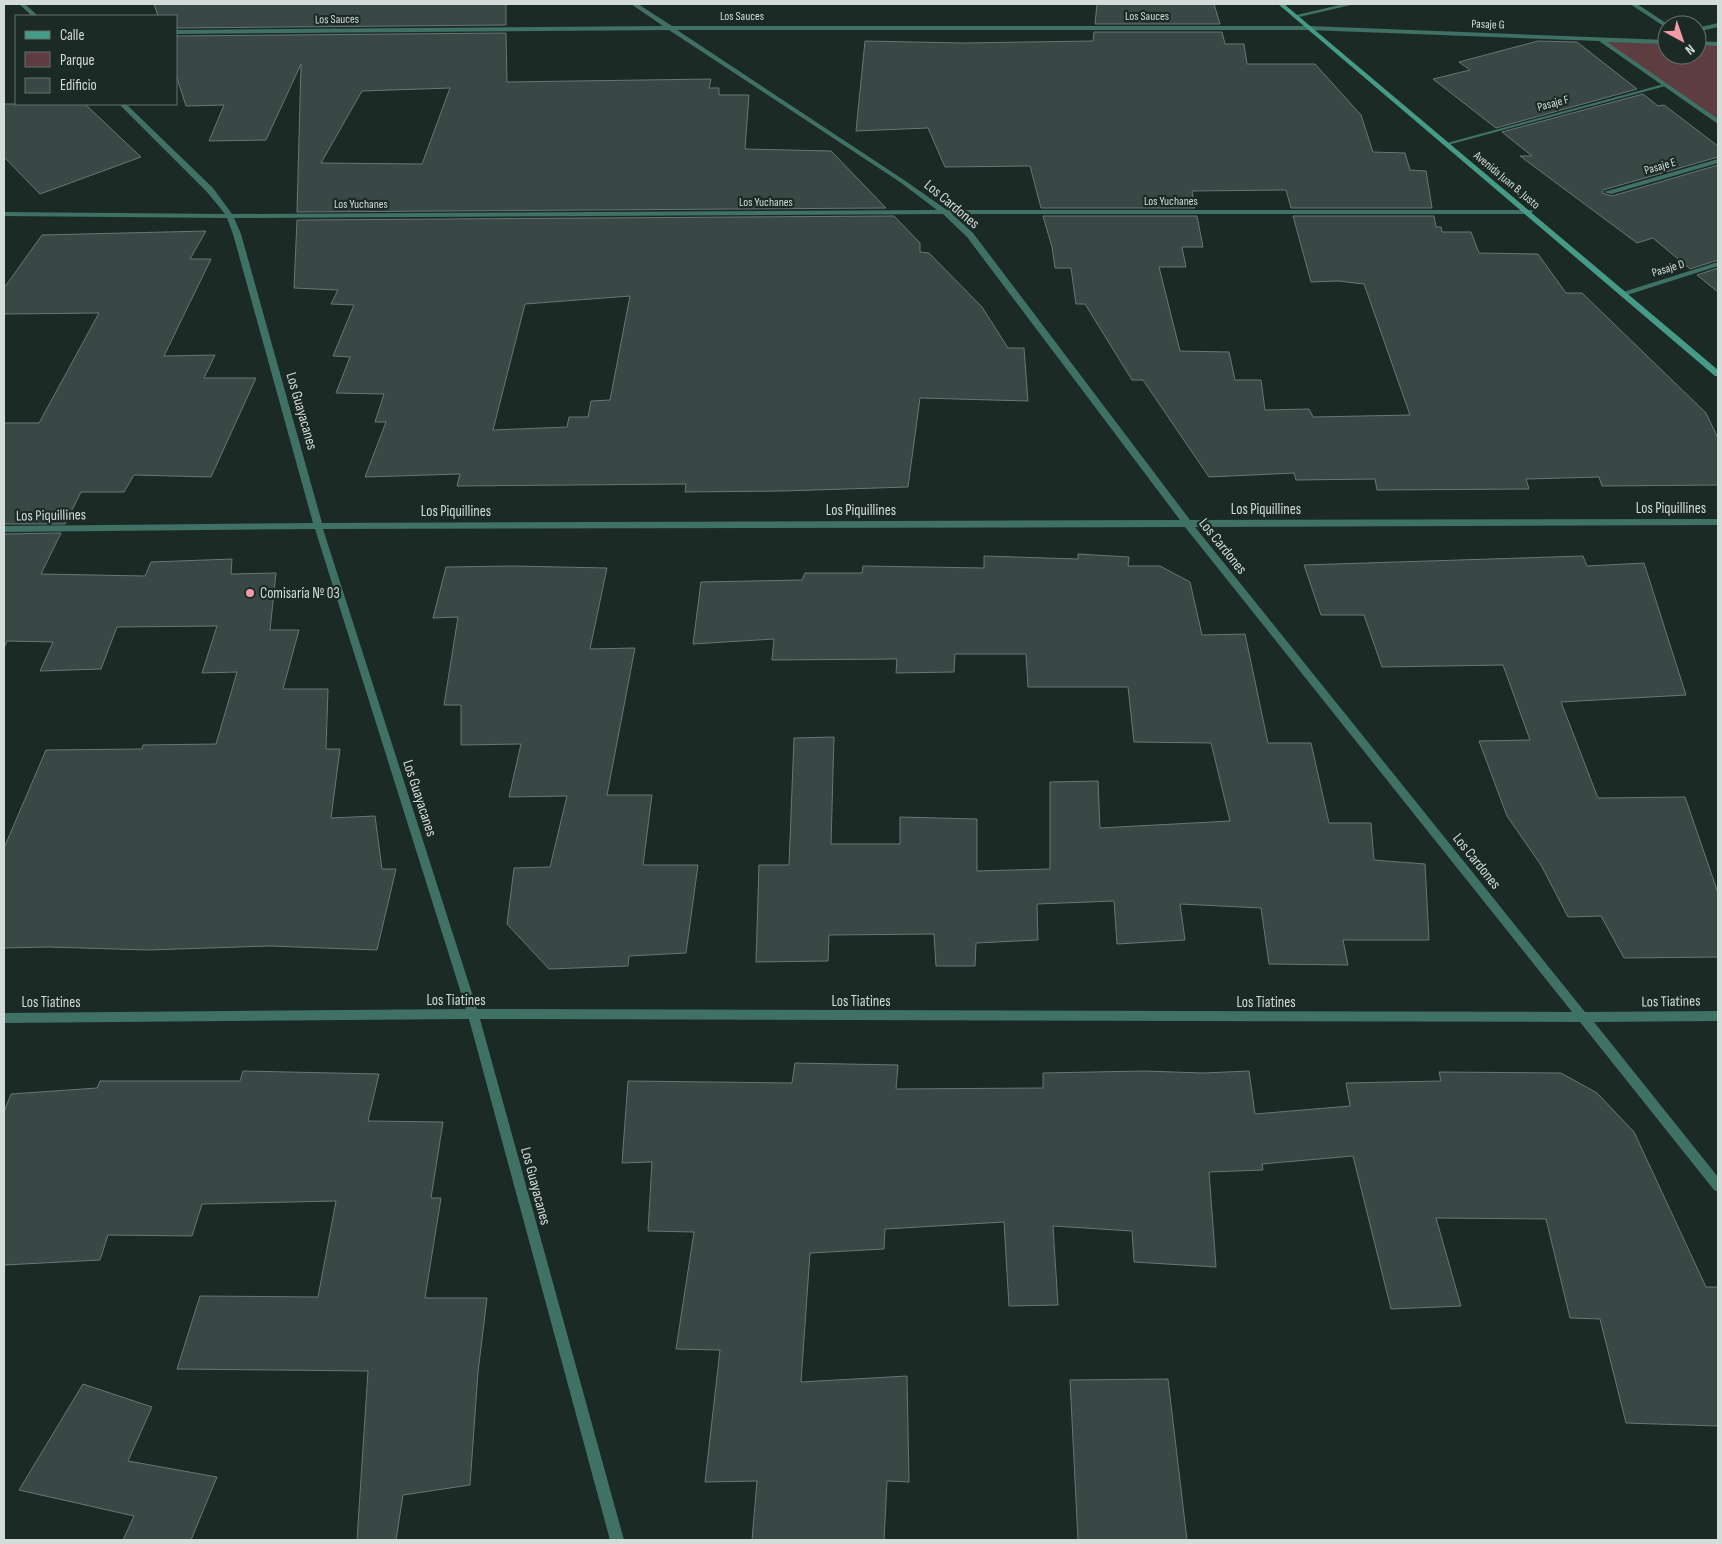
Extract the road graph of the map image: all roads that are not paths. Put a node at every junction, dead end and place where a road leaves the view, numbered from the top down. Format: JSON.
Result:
{"nodes":[{"id":1,"x":22,"y":4,"type":"edge"},
{"id":2,"x":634,"y":4,"type":"edge"},
{"id":3,"x":1281,"y":4,"type":"edge"},
{"id":4,"x":1352,"y":4,"type":"edge"},
{"id":5,"x":1633,"y":4,"type":"edge"},
{"id":6,"x":34,"y":15,"type":"edge"},
{"id":7,"x":1295,"y":16,"type":"junction"},
{"id":8,"x":1657,"y":20,"type":"edge"},
{"id":9,"x":670,"y":28,"type":"junction"},
{"id":10,"x":1309,"y":28,"type":"junction"},
{"id":11,"x":178,"y":32,"type":"edge"},
{"id":12,"x":1601,"y":40,"type":"junction"},
{"id":13,"x":1657,"y":42,"type":"edge"},
{"id":14,"x":1666,"y":85,"type":"junction"},
{"id":15,"x":123,"y":105,"type":"edge"},
{"id":16,"x":1718,"y":122,"type":"edge"},
{"id":17,"x":1446,"y":144,"type":"junction"},
{"id":18,"x":1718,"y":161,"type":"edge"},
{"id":19,"x":1608,"y":192,"type":"dead end"},
{"id":20,"x":944,"y":212,"type":"junction"},
{"id":21,"x":1529,"y":212,"type":"junction"},
{"id":22,"x":4,"y":214,"type":"edge"},
{"id":23,"x":230,"y":216,"type":"junction"},
{"id":24,"x":1718,"y":264,"type":"edge"},
{"id":25,"x":1624,"y":293,"type":"junction"},
{"id":26,"x":1718,"y":374,"type":"edge"},
{"id":27,"x":1187,"y":522,"type":"junction"},
{"id":28,"x":1718,"y":522,"type":"edge"},
{"id":29,"x":318,"y":526,"type":"junction"},
{"id":30,"x":4,"y":529,"type":"edge"},
{"id":31,"x":473,"y":1014,"type":"junction"},
{"id":32,"x":1718,"y":1016,"type":"edge"},
{"id":33,"x":1585,"y":1017,"type":"junction"},
{"id":34,"x":4,"y":1018,"type":"edge"},
{"id":35,"x":1718,"y":1186,"type":"edge"},
{"id":36,"x":617,"y":1540,"type":"edge"}],
"edges":[{"from":1,"to":6,"type":"street"},
{"from":2,"to":9,"type":"street","name":"Los Cardones"},
{"from":3,"to":7,"type":"street","name":"Avenida Juan B. Justo"},
{"from":4,"to":7,"type":"street"},
{"from":5,"to":8,"type":"street"},
{"from":7,"to":10,"type":"street","name":"Avenida Juan B. Justo"},
{"from":9,"to":10,"type":"street","name":"Los Sauces"},
{"from":9,"to":11,"type":"street","name":"Los Sauces"},
{"from":9,"to":20,"type":"street","name":"Los Cardones"},
{"from":10,"to":12,"type":"street","name":"Pasaje G"},
{"from":10,"to":17,"type":"street","name":"Avenida Juan B. Justo"},
{"from":12,"to":13,"type":"street","name":"Pasaje G"},
{"from":12,"to":14,"type":"street"},
{"from":14,"to":16,"type":"street"},
{"from":14,"to":17,"type":"street","name":"Pasaje F"},
{"from":15,"to":23,"type":"street","name":"Los Guayacanes"},
{"from":17,"to":21,"type":"street","name":"Avenida Juan B. Justo"},
{"from":18,"to":19,"type":"street","name":"Pasaje E"},
{"from":20,"to":21,"type":"street","name":"Los Yuchanes"},
{"from":20,"to":23,"type":"street","name":"Los Yuchanes"},
{"from":20,"to":27,"type":"street","name":"Los Cardones"},
{"from":21,"to":25,"type":"street","name":"Avenida Juan B. Justo"},
{"from":22,"to":23,"type":"street","name":"Los Yuchanes"},
{"from":23,"to":29,"type":"street","name":"Los Guayacanes"},
{"from":24,"to":25,"type":"street","name":"Pasaje D"},
{"from":25,"to":26,"type":"street","name":"Avenida Juan B. Justo"},
{"from":27,"to":28,"type":"street","name":"Los Piquillines"},
{"from":27,"to":29,"type":"street","name":"Los Piquillines"},
{"from":27,"to":33,"type":"street","name":"Los Cardones"},
{"from":29,"to":30,"type":"street","name":"Los Piquillines"},
{"from":29,"to":31,"type":"street","name":"Los Guayacanes"},
{"from":31,"to":33,"type":"street","name":"Los Tiatines"},
{"from":31,"to":34,"type":"street","name":"Los Tiatines"},
{"from":31,"to":36,"type":"street","name":"Los Guayacanes"},
{"from":32,"to":33,"type":"street","name":"Los Tiatines"},
{"from":33,"to":35,"type":"street","name":"Los Cardones"}]}
